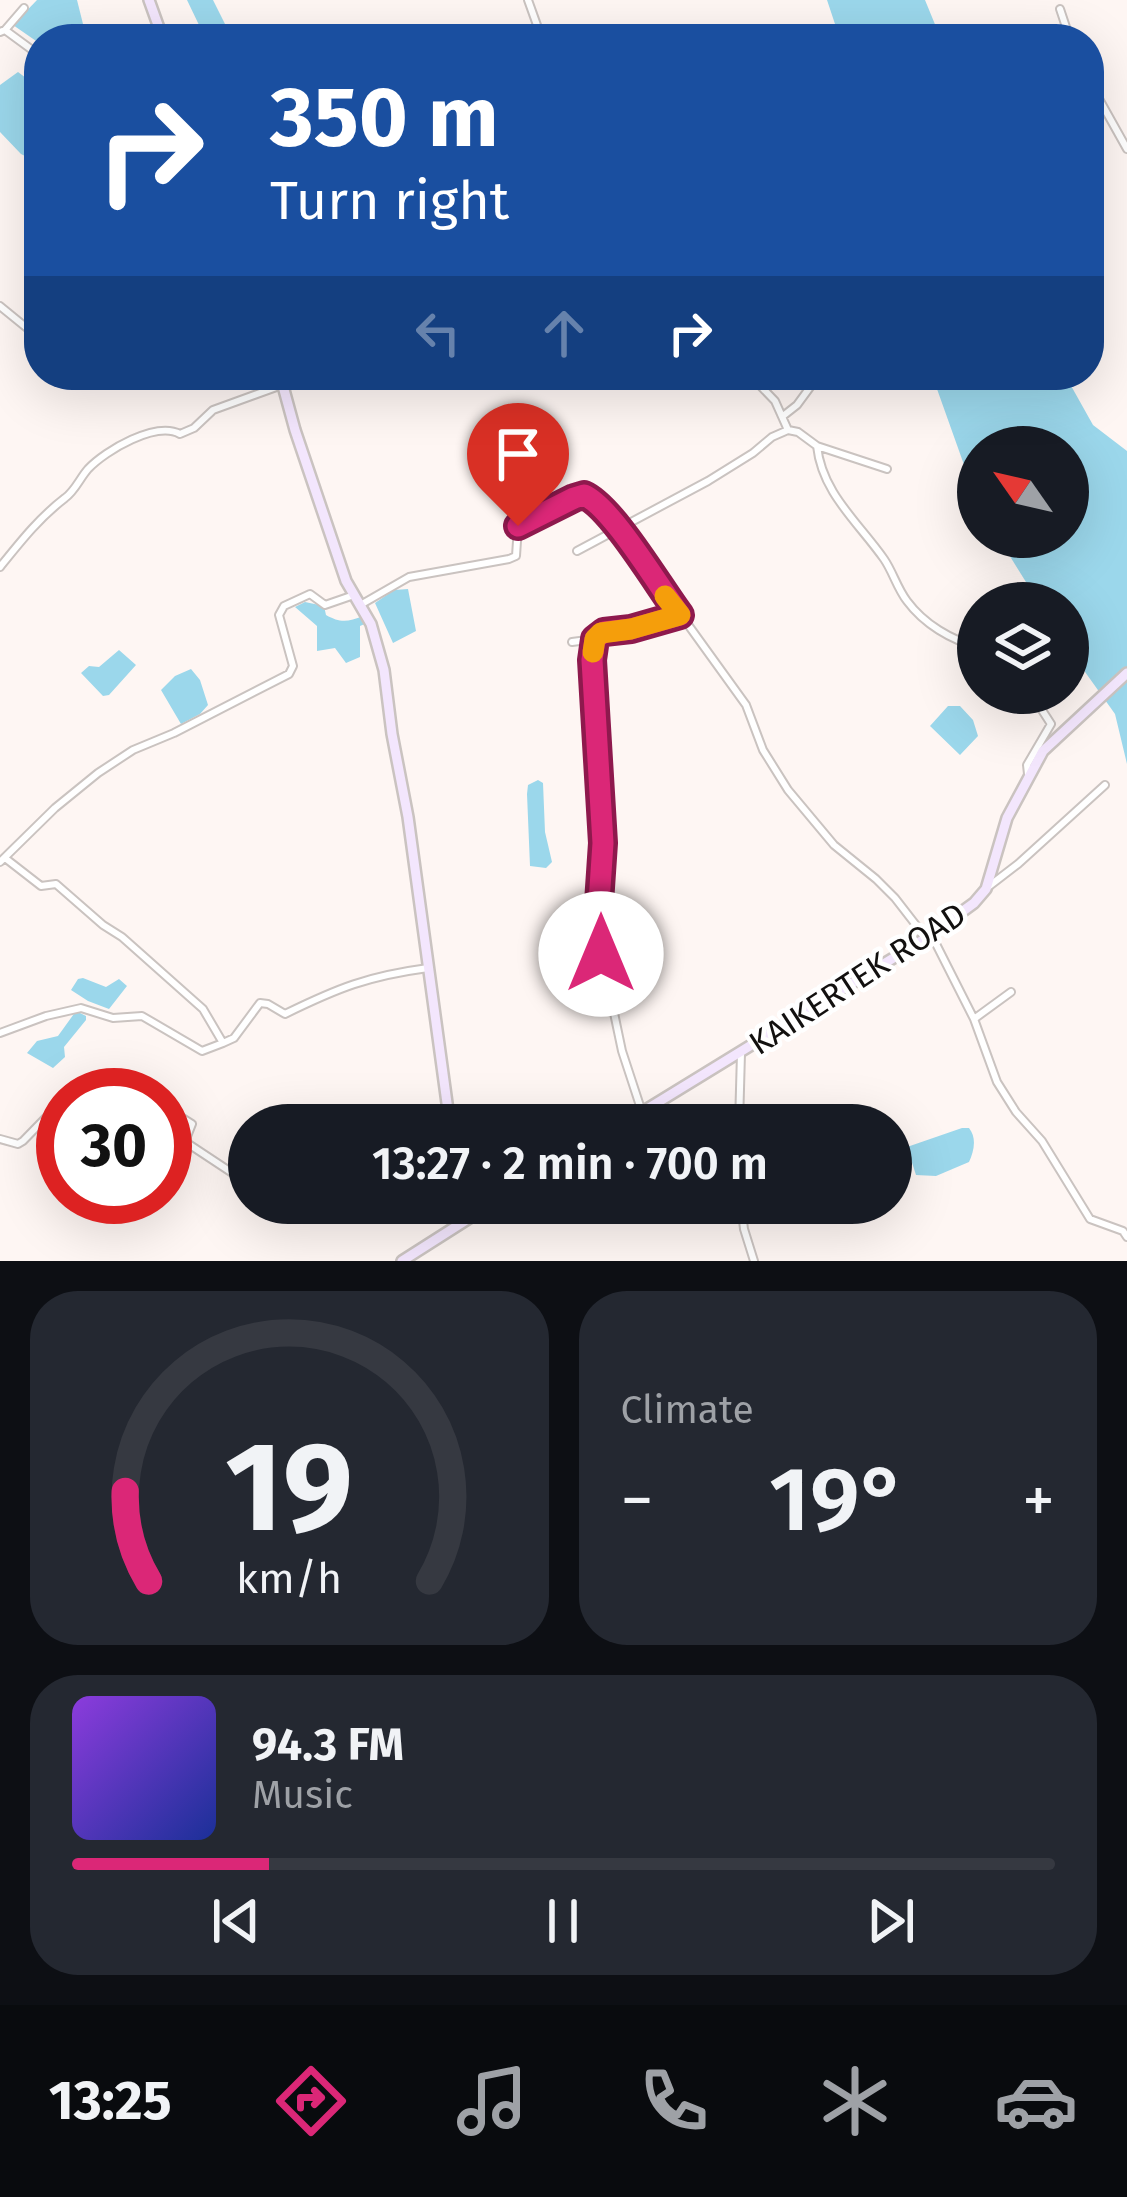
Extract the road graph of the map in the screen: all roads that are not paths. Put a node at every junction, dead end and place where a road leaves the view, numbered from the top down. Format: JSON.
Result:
{"nodes":[{"id":1,"x":24,"y":8,"type":"dead end"},
{"id":2,"x":1060,"y":9,"type":"dead end"},
{"id":3,"x":1065,"y":24,"type":"edge"},
{"id":4,"x":2,"y":31,"type":"edge"},
{"id":5,"x":1104,"y":108,"type":"edge"},
{"id":6,"x":1127,"y":149,"type":"edge"},
{"id":7,"x":0,"y":306,"type":"edge"},
{"id":8,"x":24,"y":326,"type":"edge"},
{"id":9,"x":258,"y":390,"type":"edge"},
{"id":10,"x":284,"y":390,"type":"edge"},
{"id":11,"x":764,"y":390,"type":"edge"},
{"id":12,"x":808,"y":390,"type":"edge"},
{"id":13,"x":783,"y":416,"type":"junction"},
{"id":14,"x":788,"y":430,"type":"junction"},
{"id":15,"x":818,"y":446,"type":"junction"},
{"id":16,"x":887,"y":469,"type":"dead end"},
{"id":17,"x":619,"y":529,"type":"junction"},
{"id":18,"x":577,"y":551,"type":"dead end"},
{"id":19,"x":0,"y":567,"type":"edge"},
{"id":20,"x":358,"y":600,"type":"junction"},
{"id":21,"x":680,"y":615,"type":"junction"},
{"id":22,"x":595,"y":639,"type":"junction"},
{"id":23,"x":957,"y":641,"type":"edge"},
{"id":24,"x":572,"y":642,"type":"dead end"},
{"id":25,"x":1127,"y":673,"type":"edge"},
{"id":26,"x":1045,"y":714,"type":"edge"},
{"id":27,"x":1028,"y":774,"type":"junction"},
{"id":28,"x":1105,"y":785,"type":"dead end"},
{"id":29,"x":3,"y":860,"type":"edge"},
{"id":30,"x":986,"y":889,"type":"junction"},
{"id":31,"x":928,"y":936,"type":"junction"},
{"id":32,"x":428,"y":968,"type":"junction"},
{"id":33,"x":1011,"y":992,"type":"dead end"},
{"id":34,"x":974,"y":1019,"type":"junction"},
{"id":35,"x":0,"y":1033,"type":"edge"},
{"id":36,"x":223,"y":1043,"type":"junction"},
{"id":37,"x":741,"y":1053,"type":"junction"},
{"id":38,"x":447,"y":1104,"type":"edge"},
{"id":39,"x":639,"y":1104,"type":"edge"},
{"id":40,"x":655,"y":1104,"type":"edge"},
{"id":41,"x":740,"y":1104,"type":"edge"},
{"id":42,"x":36,"y":1127,"type":"edge"},
{"id":43,"x":0,"y":1139,"type":"edge"},
{"id":44,"x":192,"y":1146,"type":"edge"},
{"id":45,"x":228,"y":1170,"type":"edge"},
{"id":46,"x":458,"y":1224,"type":"edge"},
{"id":47,"x":743,"y":1224,"type":"edge"},
{"id":48,"x":1127,"y":1237,"type":"edge"},
{"id":49,"x":402,"y":1261,"type":"edge"},
{"id":50,"x":754,"y":1261,"type":"edge"}],
"edges":[{"from":1,"to":4,"type":"street"},
{"from":2,"to":3,"type":"street"},
{"from":5,"to":6,"type":"street"},
{"from":7,"to":8,"type":"street"},
{"from":9,"to":19,"type":"street"},
{"from":10,"to":20,"type":"main road"},
{"from":11,"to":13,"type":"street"},
{"from":12,"to":13,"type":"street"},
{"from":13,"to":14,"type":"street"},
{"from":14,"to":15,"type":"street"},
{"from":14,"to":17,"type":"street"},
{"from":15,"to":16,"type":"street"},
{"from":15,"to":23,"type":"street"},
{"from":17,"to":18,"type":"street"},
{"from":17,"to":20,"type":"street"},
{"from":17,"to":21,"type":"street"},
{"from":20,"to":29,"type":"street"},
{"from":20,"to":32,"type":"main road"},
{"from":21,"to":22,"type":"street"},
{"from":21,"to":31,"type":"street"},
{"from":22,"to":24,"type":"street"},
{"from":22,"to":39,"type":"street"},
{"from":25,"to":27,"type":"main road","name":"KAIKERTEK ROAD"},
{"from":26,"to":27,"type":"street"},
{"from":27,"to":30,"type":"main road","name":"KAIKERTEK ROAD"},
{"from":28,"to":30,"type":"street"},
{"from":29,"to":36,"type":"street"},
{"from":30,"to":31,"type":"main road","name":"KAIKERTEK ROAD"},
{"from":31,"to":34,"type":"street"},
{"from":31,"to":37,"type":"main road","name":"KAIKERTEK ROAD"},
{"from":32,"to":36,"type":"street"},
{"from":32,"to":38,"type":"main road"},
{"from":33,"to":34,"type":"street"},
{"from":34,"to":48,"type":"street"},
{"from":35,"to":36,"type":"street"},
{"from":37,"to":40,"type":"main road","name":"KAIKERTEK ROAD"},
{"from":37,"to":41,"type":"street"},
{"from":42,"to":43,"type":"street"},
{"from":44,"to":45,"type":"street"},
{"from":46,"to":49,"type":"main road"},
{"from":47,"to":50,"type":"street"}]}
